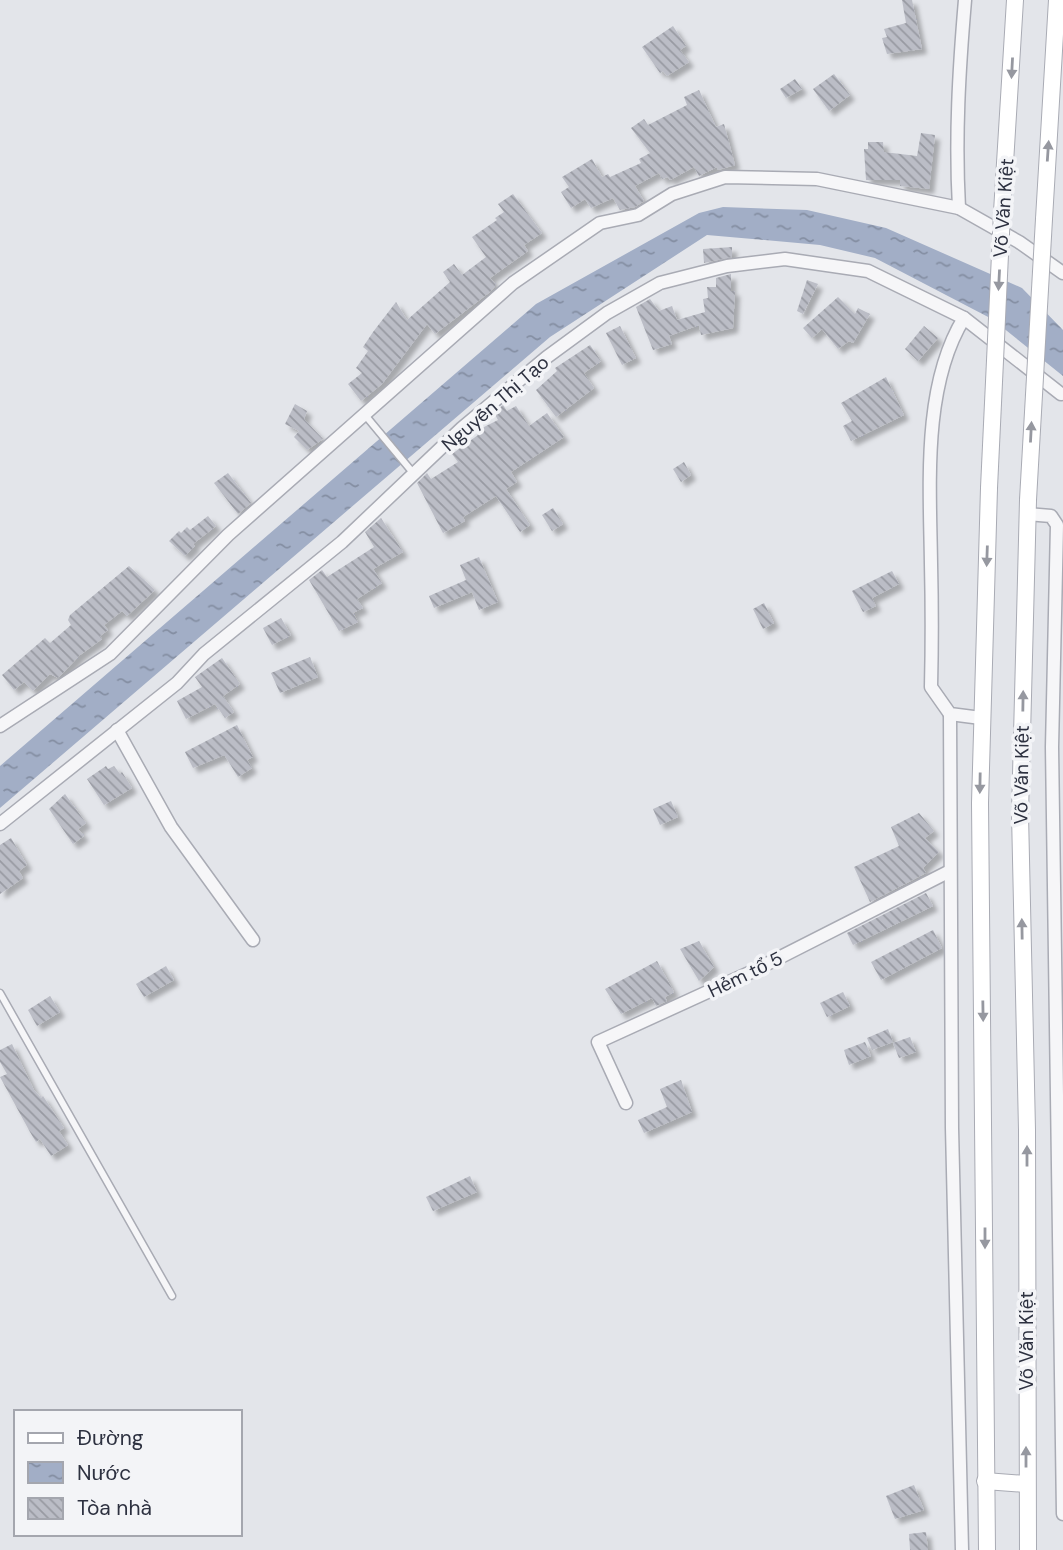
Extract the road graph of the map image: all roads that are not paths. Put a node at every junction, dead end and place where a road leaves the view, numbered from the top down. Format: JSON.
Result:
{"nodes":[{"id":1,"x":965,"y":0,"type":"edge"},
{"id":2,"x":1016,"y":0,"type":"edge"},
{"id":3,"x":1059,"y":6,"type":"edge"},
{"id":4,"x":959,"y":208,"type":"junction"},
{"id":5,"x":1063,"y":273,"type":"edge"},
{"id":6,"x":964,"y":318,"type":"junction"},
{"id":7,"x":1062,"y":396,"type":"edge"},
{"id":8,"x":365,"y":415,"type":"junction"},
{"id":9,"x":414,"y":474,"type":"junction"},
{"id":10,"x":1027,"y":507,"type":"junction"},
{"id":11,"x":950,"y":714,"type":"junction"},
{"id":12,"x":981,"y":718,"type":"junction"},
{"id":13,"x":0,"y":726,"type":"edge"},
{"id":14,"x":117,"y":730,"type":"junction"},
{"id":15,"x":0,"y":824,"type":"edge"},
{"id":16,"x":950,"y":871,"type":"junction"},
{"id":17,"x":253,"y":940,"type":"dead end"},
{"id":18,"x":0,"y":993,"type":"edge"},
{"id":19,"x":626,"y":1103,"type":"dead end"},
{"id":20,"x":172,"y":1296,"type":"dead end"},
{"id":21,"x":1062,"y":1395,"type":"edge"},
{"id":22,"x":985,"y":1481,"type":"junction"},
{"id":23,"x":1026,"y":1484,"type":"junction"},
{"id":24,"x":1063,"y":1514,"type":"edge"},
{"id":25,"x":962,"y":1550,"type":"edge"},
{"id":26,"x":987,"y":1550,"type":"edge"},
{"id":27,"x":1028,"y":1550,"type":"edge"}],
"edges":[{"from":1,"to":4,"type":"street"},
{"from":2,"to":12,"type":"main road","name":"Võ Văn Kiệt","one_way":true,"bridge":true},
{"from":10,"to":3,"type":"main road","name":"Võ Văn Kiệt","one_way":true,"bridge":true},
{"from":4,"to":5,"type":"street"},
{"from":4,"to":8,"type":"street"},
{"from":6,"to":7,"type":"street","name":"Nguyễn Thị Tạo"},
{"from":6,"to":9,"type":"street","name":"Nguyễn Thị Tạo"},
{"from":6,"to":11,"type":"street"},
{"from":8,"to":9,"type":"lane"},
{"from":8,"to":13,"type":"street"},
{"from":9,"to":14,"type":"street","name":"Nguyễn Thị Tạo"},
{"from":10,"to":21,"type":"street"},
{"from":23,"to":10,"type":"main road","name":"Võ Văn Kiệt","one_way":true},
{"from":11,"to":12,"type":"street"},
{"from":11,"to":16,"type":"street"},
{"from":12,"to":22,"type":"main road","name":"Võ Văn Kiệt","one_way":true},
{"from":14,"to":15,"type":"street","name":"Nguyễn Thị Tạo"},
{"from":14,"to":17,"type":"street"},
{"from":16,"to":19,"type":"street","name":"Hẻm tổ 5"},
{"from":16,"to":25,"type":"street"},
{"from":18,"to":20,"type":"lane"},
{"from":21,"to":24,"type":"street"},
{"from":22,"to":23,"type":"main road"},
{"from":22,"to":26,"type":"main road","name":"Võ Văn Kiệt"},
{"from":23,"to":27,"type":"main road","name":"Võ Văn Kiệt"}]}
